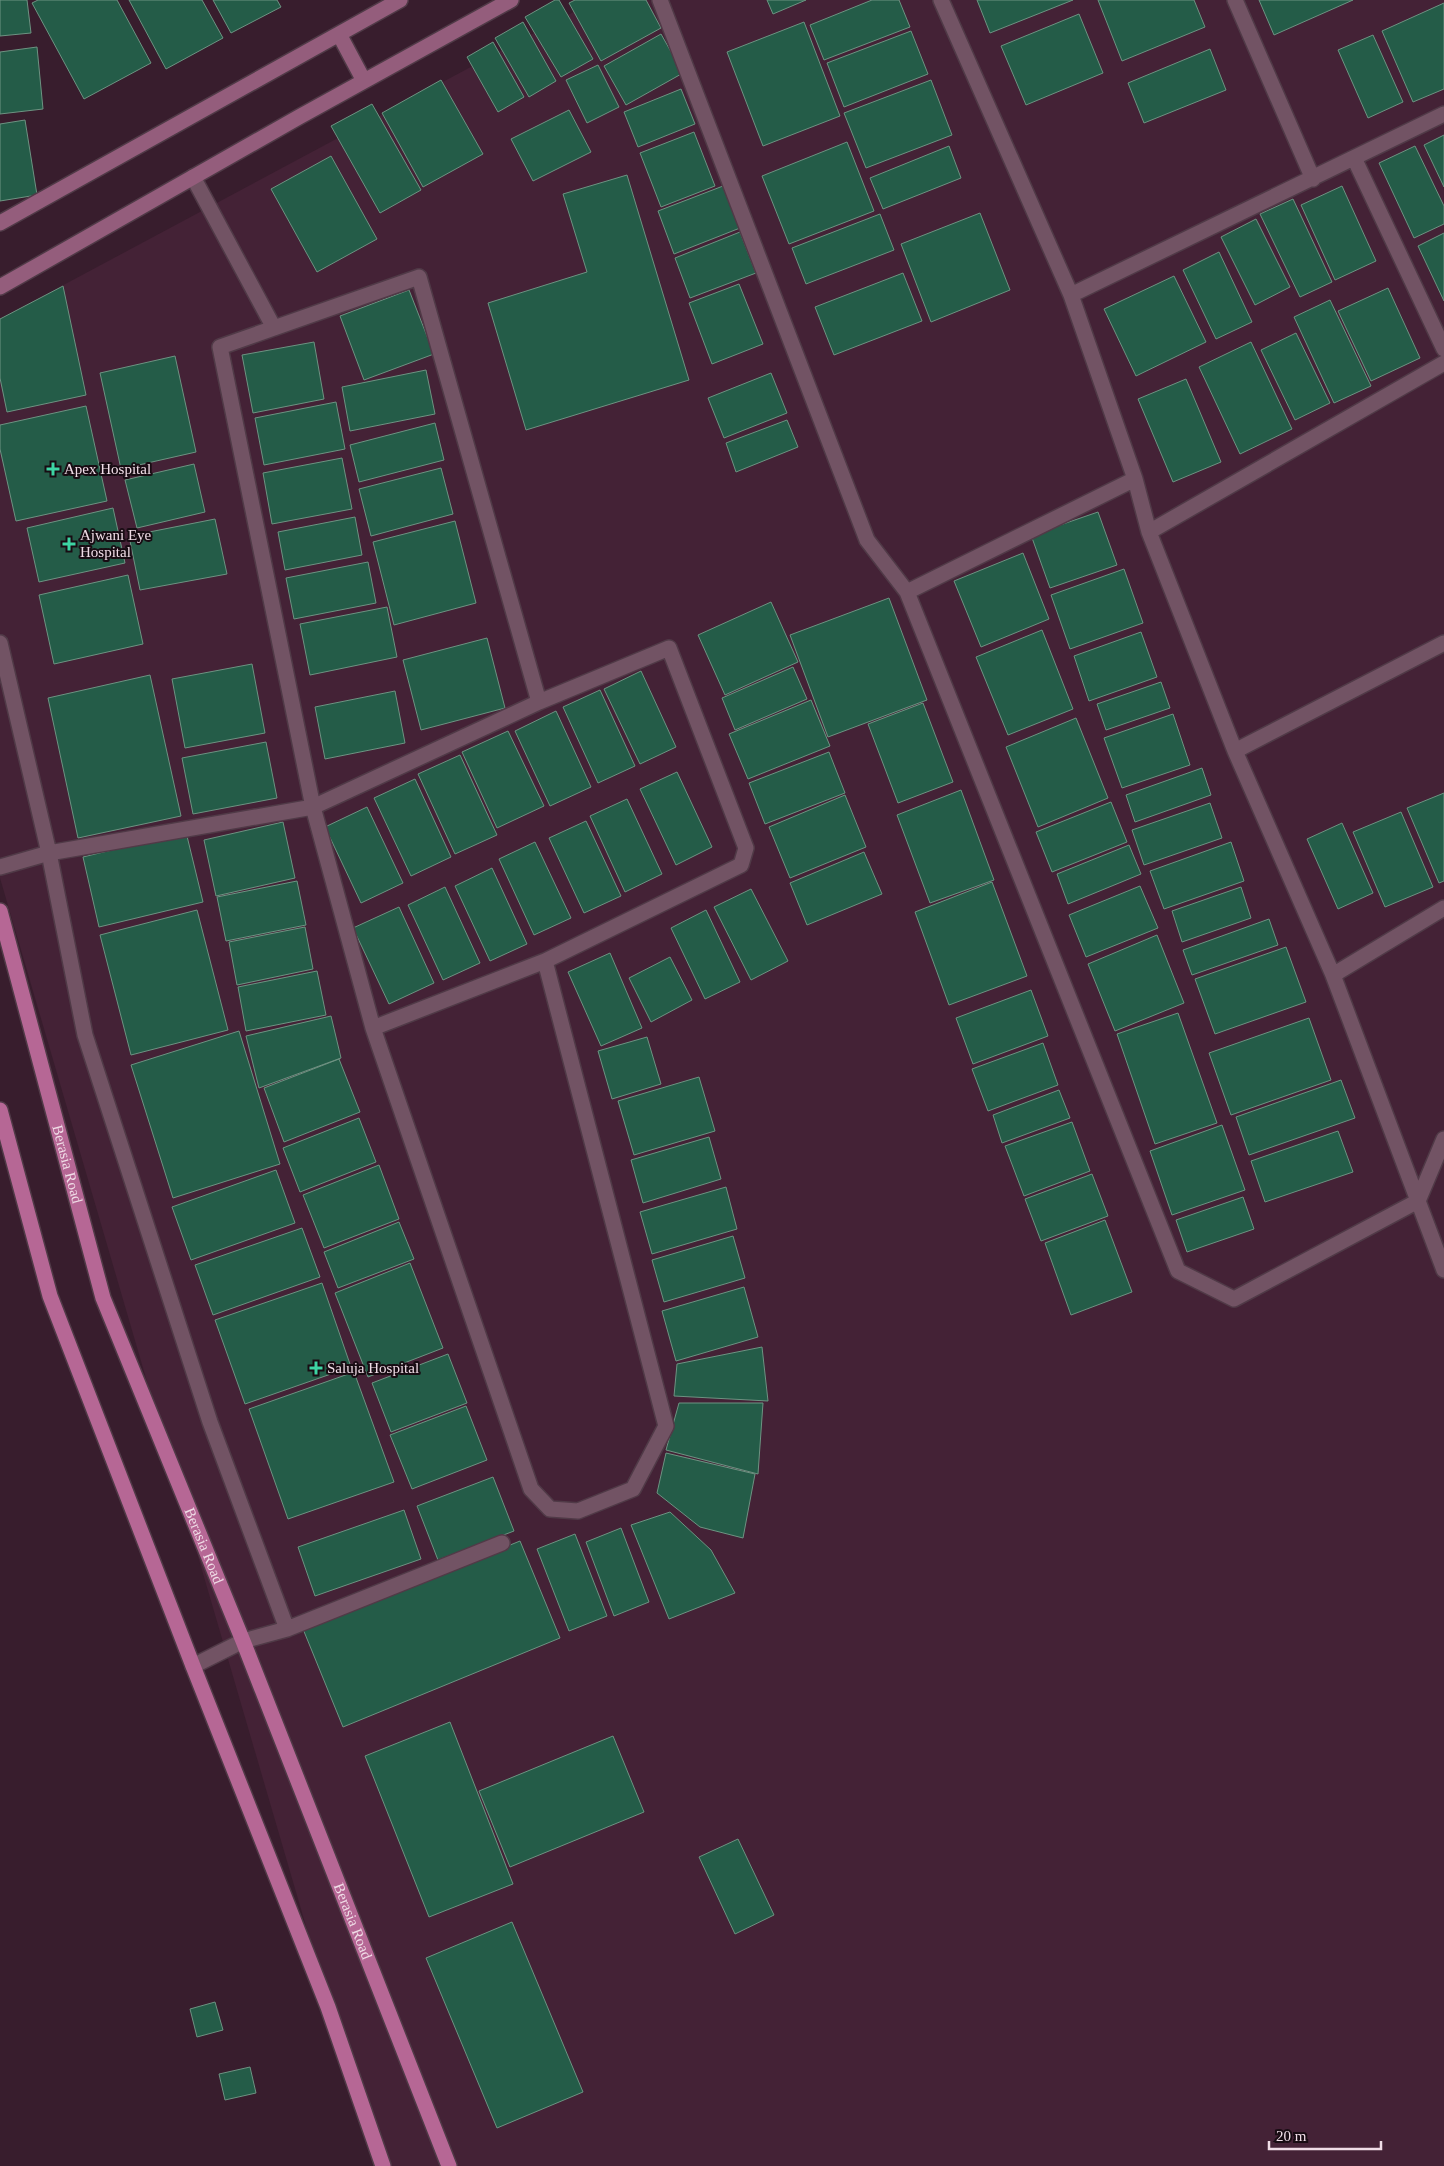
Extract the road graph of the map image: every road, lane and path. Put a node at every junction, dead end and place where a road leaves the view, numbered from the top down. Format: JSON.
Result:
{"nodes":[{"id":1,"x":400,"y":0,"type":"edge"},
{"id":2,"x":511,"y":0,"type":"edge"},
{"id":3,"x":660,"y":0,"type":"edge"},
{"id":4,"x":941,"y":0,"type":"edge"},
{"id":5,"x":1235,"y":0,"type":"edge"},
{"id":6,"x":339,"y":34,"type":"junction"},
{"id":7,"x":364,"y":81,"type":"junction"},
{"id":8,"x":1444,"y":114,"type":"edge"},
{"id":9,"x":1354,"y":158,"type":"junction"},
{"id":10,"x":193,"y":177,"type":"junction"},
{"id":11,"x":1313,"y":178,"type":"junction"},
{"id":12,"x":0,"y":223,"type":"edge"},
{"id":13,"x":0,"y":287,"type":"edge"},
{"id":14,"x":1071,"y":295,"type":"junction"},
{"id":15,"x":274,"y":328,"type":"junction"},
{"id":16,"x":1444,"y":349,"type":"edge"},
{"id":17,"x":1444,"y":363,"type":"edge"},
{"id":18,"x":1136,"y":479,"type":"junction"},
{"id":19,"x":1149,"y":532,"type":"junction"},
{"id":20,"x":907,"y":592,"type":"junction"},
{"id":21,"x":0,"y":643,"type":"edge"},
{"id":22,"x":1444,"y":643,"type":"edge"},
{"id":23,"x":539,"y":702,"type":"junction"},
{"id":24,"x":1235,"y":752,"type":"junction"},
{"id":25,"x":313,"y":807,"type":"junction"},
{"id":26,"x":48,"y":853,"type":"junction"},
{"id":27,"x":0,"y":866,"type":"edge"},
{"id":28,"x":1444,"y":908,"type":"edge"},
{"id":29,"x":0,"y":912,"type":"edge"},
{"id":30,"x":545,"y":960,"type":"junction"},
{"id":31,"x":1333,"y":975,"type":"junction"},
{"id":32,"x":373,"y":1028,"type":"junction"},
{"id":33,"x":0,"y":1110,"type":"edge"},
{"id":34,"x":1444,"y":1139,"type":"edge"},
{"id":35,"x":1418,"y":1201,"type":"junction"},
{"id":36,"x":1444,"y":1270,"type":"edge"},
{"id":37,"x":502,"y":1543,"type":"dead end"},
{"id":38,"x":287,"y":1629,"type":"junction"},
{"id":39,"x":243,"y":1641,"type":"junction"},
{"id":40,"x":192,"y":1666,"type":"junction"},
{"id":41,"x":382,"y":2166,"type":"edge"},
{"id":42,"x":449,"y":2166,"type":"edge"}],
"edges":[{"from":1,"to":6,"type":"main road"},
{"from":2,"to":7,"type":"main road"},
{"from":3,"to":20,"type":"street"},
{"from":4,"to":14,"type":"street"},
{"from":5,"to":11,"type":"street"},
{"from":6,"to":7,"type":"main road"},
{"from":6,"to":12,"type":"main road"},
{"from":7,"to":10,"type":"main road"},
{"from":8,"to":9,"type":"street"},
{"from":9,"to":11,"type":"street"},
{"from":9,"to":16,"type":"street"},
{"from":10,"to":13,"type":"main road"},
{"from":10,"to":15,"type":"street"},
{"from":11,"to":14,"type":"street"},
{"from":14,"to":18,"type":"street"},
{"from":15,"to":23,"type":"street"},
{"from":15,"to":25,"type":"street"},
{"from":17,"to":19,"type":"street"},
{"from":18,"to":19,"type":"street"},
{"from":18,"to":20,"type":"street"},
{"from":19,"to":24,"type":"street"},
{"from":20,"to":35,"type":"street"},
{"from":21,"to":26,"type":"street"},
{"from":22,"to":24,"type":"street"},
{"from":23,"to":25,"type":"street"},
{"from":23,"to":30,"type":"street"},
{"from":24,"to":31,"type":"street"},
{"from":25,"to":26,"type":"street"},
{"from":25,"to":32,"type":"street"},
{"from":26,"to":27,"type":"street"},
{"from":26,"to":38,"type":"street"},
{"from":28,"to":31,"type":"street"},
{"from":29,"to":39,"type":"main road","name":"Berasia Road"},
{"from":30,"to":32,"type":"street"},
{"from":30,"to":32,"type":"street"},
{"from":31,"to":35,"type":"street"},
{"from":33,"to":40,"type":"main road"},
{"from":34,"to":35,"type":"street"},
{"from":35,"to":36,"type":"street"},
{"from":37,"to":38,"type":"street"},
{"from":38,"to":39,"type":"street"},
{"from":39,"to":40,"type":"street"},
{"from":39,"to":42,"type":"main road","name":"Berasia Road"},
{"from":40,"to":41,"type":"main road"}]}
